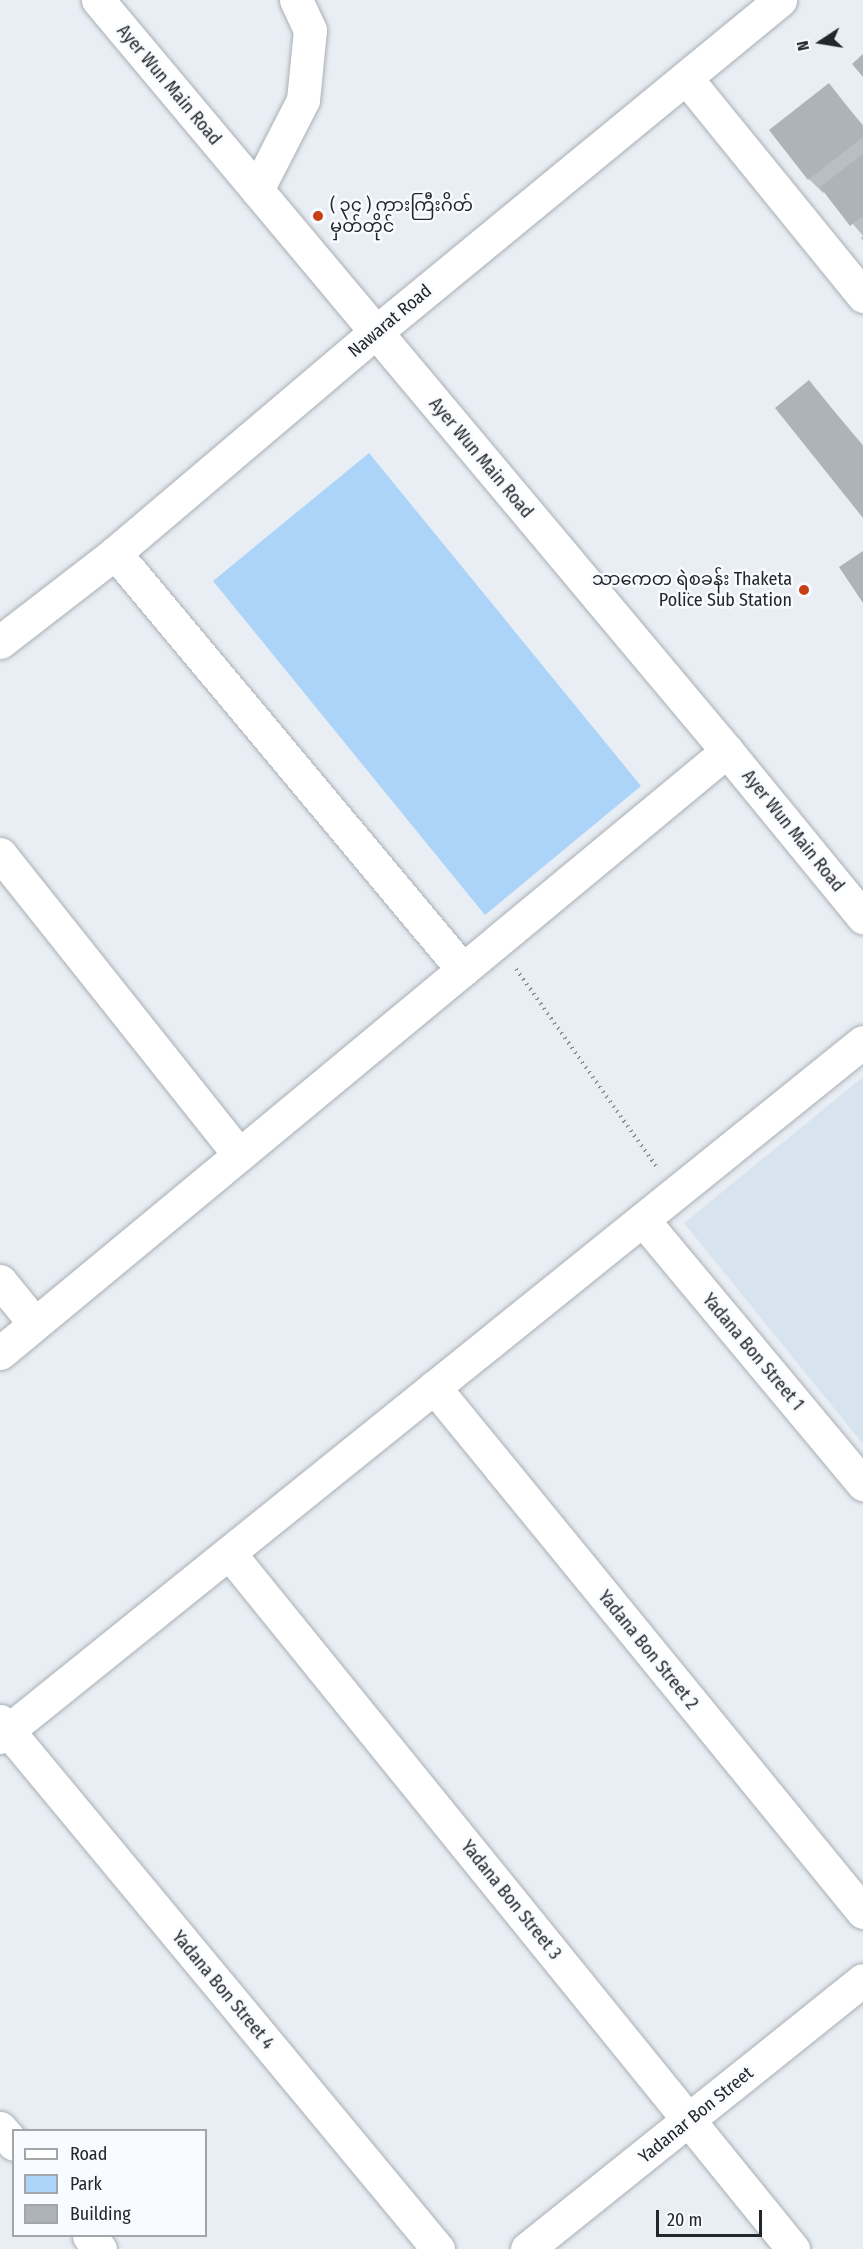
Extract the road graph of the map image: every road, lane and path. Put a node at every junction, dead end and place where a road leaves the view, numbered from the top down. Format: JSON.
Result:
{"nodes":[{"id":1,"x":98,"y":0,"type":"edge"},
{"id":2,"x":296,"y":0,"type":"edge"},
{"id":3,"x":780,"y":0,"type":"edge"},
{"id":4,"x":686,"y":78,"type":"junction"},
{"id":5,"x":256,"y":190,"type":"junction"},
{"id":6,"x":863,"y":296,"type":"edge"},
{"id":7,"x":375,"y":332,"type":"junction"},
{"id":8,"x":115,"y":553,"type":"junction"},
{"id":9,"x":0,"y":642,"type":"edge"},
{"id":10,"x":727,"y":751,"type":"junction"},
{"id":11,"x":0,"y":854,"type":"edge"},
{"id":12,"x":863,"y":917,"type":"edge"},
{"id":13,"x":497,"y":942,"type":"junction"},
{"id":14,"x":463,"y":970,"type":"junction"},
{"id":15,"x":863,"y":1042,"type":"edge"},
{"id":16,"x":239,"y":1155,"type":"junction"},
{"id":17,"x":675,"y":1194,"type":"junction"},
{"id":18,"x":643,"y":1220,"type":"junction"},
{"id":19,"x":0,"y":1281,"type":"edge"},
{"id":20,"x":35,"y":1324,"type":"junction"},
{"id":21,"x":0,"y":1353,"type":"edge"},
{"id":22,"x":434,"y":1387,"type":"junction"},
{"id":23,"x":863,"y":1484,"type":"edge"},
{"id":24,"x":229,"y":1552,"type":"junction"},
{"id":25,"x":3,"y":1729,"type":"edge"},
{"id":26,"x":863,"y":1912,"type":"edge"},
{"id":27,"x":863,"y":1980,"type":"edge"},
{"id":28,"x":690,"y":2120,"type":"junction"},
{"id":29,"x":0,"y":2128,"type":"edge"},
{"id":30,"x":12,"y":2142,"type":"edge"},
{"id":31,"x":91,"y":2237,"type":"edge"},
{"id":32,"x":100,"y":2249,"type":"edge"},
{"id":33,"x":438,"y":2249,"type":"edge"},
{"id":34,"x":526,"y":2249,"type":"edge"},
{"id":35,"x":793,"y":2249,"type":"edge"}],
"edges":[{"from":1,"to":5,"type":"street","name":"Ayer Wun Main Road"},
{"from":2,"to":5,"type":"street"},
{"from":3,"to":4,"type":"street","name":"Nawarat Road"},
{"from":4,"to":6,"type":"street"},
{"from":4,"to":7,"type":"street","name":"Nawarat Road"},
{"from":5,"to":7,"type":"street","name":"Ayer Wun Main Road"},
{"from":7,"to":8,"type":"street","name":"Nawarat Road"},
{"from":7,"to":10,"type":"street","name":"Ayer Wun Main Road"},
{"from":8,"to":9,"type":"street","name":"Nawarat Road"},
{"from":8,"to":14,"type":"street"},
{"from":10,"to":12,"type":"street","name":"Ayer Wun Main Road"},
{"from":10,"to":13,"type":"street"},
{"from":11,"to":16,"type":"street"},
{"from":13,"to":14,"type":"street"},
{"from":13,"to":17,"type":"path"},
{"from":14,"to":16,"type":"street"},
{"from":15,"to":17,"type":"street"},
{"from":16,"to":20,"type":"street"},
{"from":17,"to":18,"type":"street"},
{"from":18,"to":22,"type":"street"},
{"from":18,"to":23,"type":"street","name":"Yadana Bon Street 1"},
{"from":19,"to":20,"type":"street"},
{"from":20,"to":21,"type":"street"},
{"from":22,"to":24,"type":"street"},
{"from":22,"to":26,"type":"street","name":"Yadana Bon Street 2"},
{"from":24,"to":25,"type":"street"},
{"from":24,"to":28,"type":"street","name":"Yadana Bon Street 3"},
{"from":25,"to":33,"type":"street","name":"Yadana Bon Street 4"},
{"from":27,"to":28,"type":"street","name":"Yadanar Bon Street"},
{"from":28,"to":34,"type":"street","name":"Yadanar Bon Street"},
{"from":28,"to":35,"type":"street","name":"Yadana Bon Street 3"},
{"from":29,"to":30,"type":"street"},
{"from":31,"to":32,"type":"street"}]}
